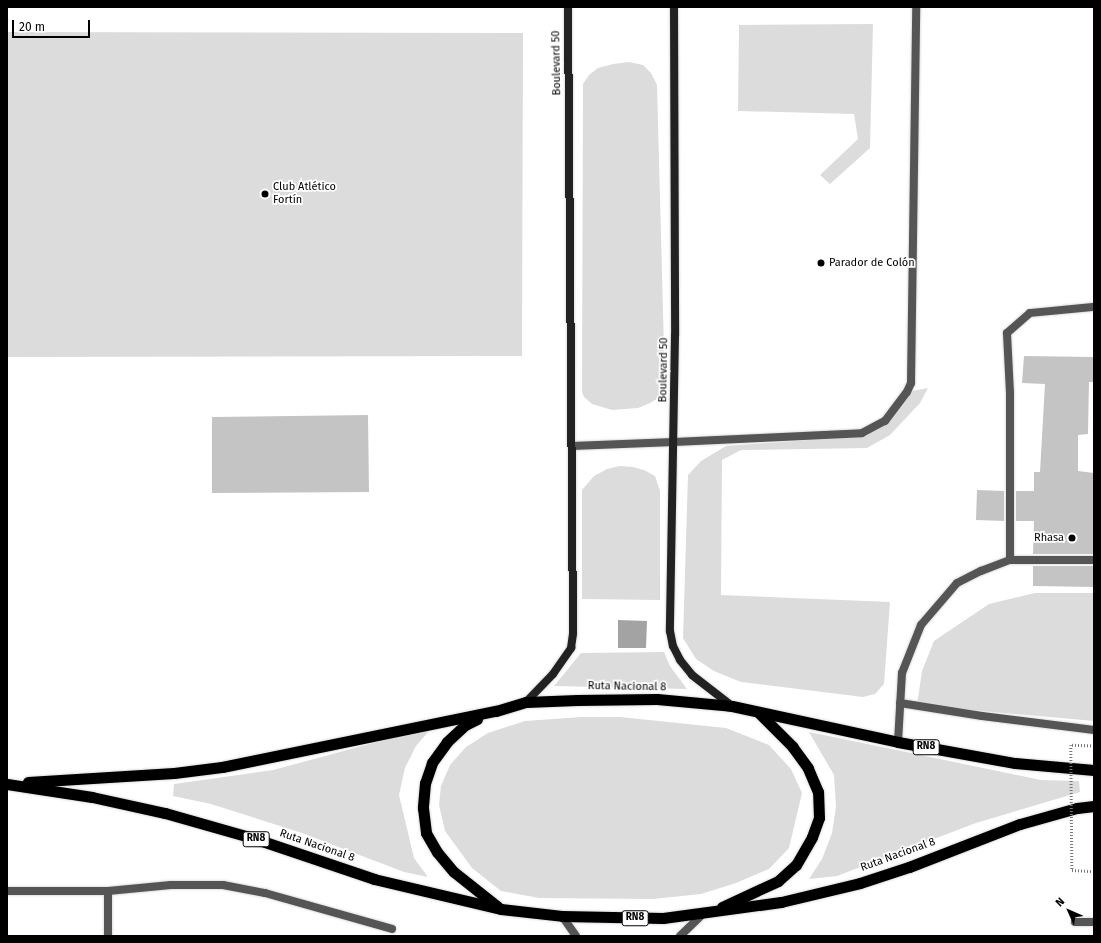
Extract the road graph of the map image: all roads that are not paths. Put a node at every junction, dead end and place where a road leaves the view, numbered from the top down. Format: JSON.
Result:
{"nodes":[{"id":1,"x":568,"y":7,"type":"edge"},
{"id":2,"x":674,"y":7,"type":"edge"},
{"id":3,"x":916,"y":7,"type":"edge"},
{"id":4,"x":1094,"y":307,"type":"edge"},
{"id":5,"x":674,"y":442,"type":"junction"},
{"id":6,"x":572,"y":446,"type":"junction"},
{"id":7,"x":1010,"y":560,"type":"junction"},
{"id":8,"x":1094,"y":560,"type":"edge"},
{"id":9,"x":526,"y":702,"type":"junction"},
{"id":10,"x":900,"y":703,"type":"junction"},
{"id":11,"x":732,"y":706,"type":"junction"},
{"id":12,"x":496,"y":711,"type":"junction"},
{"id":13,"x":759,"y":713,"type":"junction"},
{"id":14,"x":1094,"y":730,"type":"edge"},
{"id":15,"x":898,"y":742,"type":"junction"},
{"id":16,"x":1094,"y":770,"type":"edge"},
{"id":17,"x":7,"y":784,"type":"edge"},
{"id":18,"x":1094,"y":806,"type":"edge"},
{"id":19,"x":7,"y":891,"type":"edge"},
{"id":20,"x":108,"y":891,"type":"junction"},
{"id":21,"x":501,"y":910,"type":"junction"},
{"id":22,"x":705,"y":914,"type":"junction"},
{"id":23,"x":562,"y":916,"type":"junction"},
{"id":24,"x":1075,"y":922,"type":"dead end"},
{"id":25,"x":1094,"y":922,"type":"edge"},
{"id":26,"x":392,"y":929,"type":"dead end"},
{"id":27,"x":108,"y":936,"type":"edge"},
{"id":28,"x":576,"y":936,"type":"edge"},
{"id":29,"x":680,"y":936,"type":"edge"}],
"edges":[{"from":1,"to":6,"type":"main road","name":"Boulevard 50"},
{"from":2,"to":5,"type":"main road","name":"Boulevard 50"},
{"from":3,"to":5,"type":"street"},
{"from":4,"to":7,"type":"street"},
{"from":5,"to":6,"type":"street"},
{"from":5,"to":11,"type":"main road","name":"Boulevard 50"},
{"from":6,"to":9,"type":"main road","name":"Boulevard 50"},
{"from":7,"to":8,"type":"street"},
{"from":7,"to":10,"type":"street"},
{"from":9,"to":11,"type":"highway","name":"Ruta Nacional 8","number":"RN8"},
{"from":9,"to":12,"type":"highway","name":"Ruta Nacional 8","number":"RN8"},
{"from":10,"to":14,"type":"street"},
{"from":10,"to":15,"type":"street"},
{"from":11,"to":13,"type":"highway","name":"Ruta Nacional 8","number":"RN8"},
{"from":12,"to":17,"type":"highway","name":"Ruta Nacional 8","number":"RN8"},
{"from":12,"to":21,"type":"highway","name":"Ruta Nacional 8","number":"RN8"},
{"from":13,"to":15,"type":"highway","name":"Ruta Nacional 8","number":"RN8"},
{"from":13,"to":22,"type":"highway","name":"Ruta Nacional 8","number":"RN8"},
{"from":15,"to":16,"type":"highway","name":"Ruta Nacional 8","number":"RN8"},
{"from":17,"to":21,"type":"highway","name":"Ruta Nacional 8","number":"RN8"},
{"from":18,"to":22,"type":"highway","name":"Ruta Nacional 8","number":"RN8"},
{"from":19,"to":20,"type":"street"},
{"from":20,"to":26,"type":"street"},
{"from":20,"to":27,"type":"street"},
{"from":21,"to":23,"type":"highway","name":"Ruta Nacional 8","number":"RN8"},
{"from":22,"to":23,"type":"highway","name":"Ruta Nacional 8","number":"RN8"},
{"from":22,"to":29,"type":"street"},
{"from":23,"to":28,"type":"street"},
{"from":24,"to":25,"type":"street"}]}
